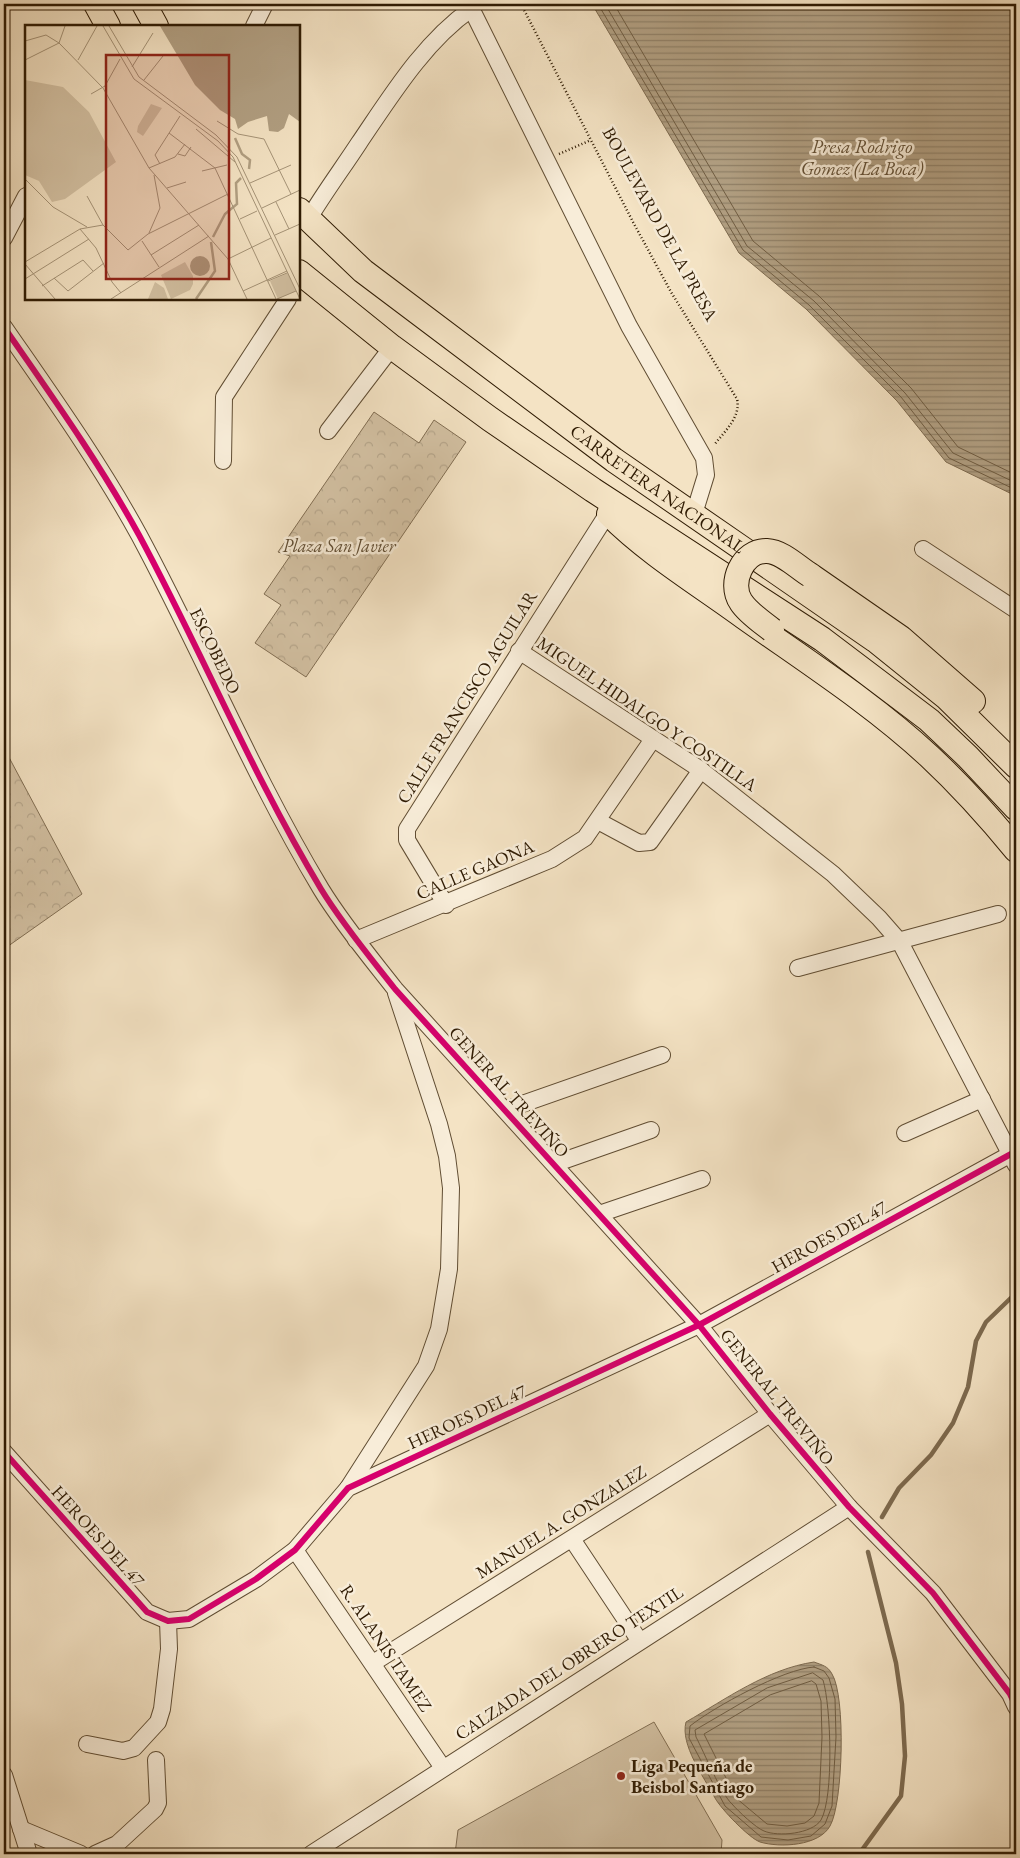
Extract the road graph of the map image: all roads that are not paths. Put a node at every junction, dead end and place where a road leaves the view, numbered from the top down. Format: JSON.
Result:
{"nodes":[{"id":1,"x":96,"y":4,"type":"edge"},
{"id":2,"x":144,"y":4,"type":"edge"},
{"id":3,"x":265,"y":4,"type":"edge"},
{"id":4,"x":470,"y":6,"type":"edge"},
{"id":5,"x":107,"y":25,"type":"edge"},
{"id":6,"x":155,"y":25,"type":"edge"},
{"id":7,"x":254,"y":25,"type":"edge"},
{"id":8,"x":25,"y":198,"type":"edge"},
{"id":9,"x":303,"y":215,"type":"edge"},
{"id":10,"x":4,"y":238,"type":"edge"},
{"id":11,"x":300,"y":277,"type":"edge"},
{"id":12,"x":287,"y":300,"type":"edge"},
{"id":13,"x":4,"y":327,"type":"edge"},
{"id":14,"x":392,"y":348,"type":"junction"},
{"id":15,"x":328,"y":431,"type":"dead end"},
{"id":16,"x":223,"y":461,"type":"dead end"},
{"id":17,"x":593,"y":490,"type":"junction"},
{"id":18,"x":608,"y":514,"type":"junction"},
{"id":19,"x":694,"y":514,"type":"junction"},
{"id":20,"x":923,"y":549,"type":"dead end"},
{"id":21,"x":1012,"y":608,"type":"edge"},
{"id":22,"x":519,"y":651,"type":"junction"},
{"id":23,"x":654,"y":739,"type":"junction"},
{"id":24,"x":1016,"y":745,"type":"edge"},
{"id":25,"x":1016,"y":766,"type":"edge"},
{"id":26,"x":700,"y":770,"type":"junction"},
{"id":27,"x":1016,"y":808,"type":"edge"},
{"id":28,"x":598,"y":821,"type":"junction"},
{"id":29,"x":1016,"y":837,"type":"edge"},
{"id":30,"x":1016,"y":850,"type":"edge"},
{"id":31,"x":446,"y":905,"type":"junction"},
{"id":32,"x":998,"y":914,"type":"dead end"},
{"id":33,"x":356,"y":940,"type":"junction"},
{"id":34,"x":900,"y":942,"type":"junction"},
{"id":35,"x":798,"y":968,"type":"dead end"},
{"id":36,"x":395,"y":989,"type":"junction"},
{"id":37,"x":662,"y":1055,"type":"dead end"},
{"id":38,"x":982,"y":1099,"type":"junction"},
{"id":39,"x":505,"y":1110,"type":"junction"},
{"id":40,"x":651,"y":1130,"type":"dead end"},
{"id":41,"x":905,"y":1133,"type":"dead end"},
{"id":42,"x":1014,"y":1160,"type":"edge"},
{"id":43,"x":554,"y":1164,"type":"junction"},
{"id":44,"x":702,"y":1179,"type":"dead end"},
{"id":45,"x":599,"y":1214,"type":"junction"},
{"id":46,"x":699,"y":1326,"type":"junction"},
{"id":47,"x":770,"y":1414,"type":"junction"},
{"id":48,"x":4,"y":1452,"type":"edge"},
{"id":49,"x":348,"y":1488,"type":"junction"},
{"id":50,"x":849,"y":1507,"type":"junction"},
{"id":51,"x":572,"y":1538,"type":"junction"},
{"id":52,"x":295,"y":1550,"type":"junction"},
{"id":53,"x":168,"y":1621,"type":"junction"},
{"id":54,"x":639,"y":1640,"type":"junction"},
{"id":55,"x":373,"y":1663,"type":"junction"},
{"id":56,"x":1014,"y":1697,"type":"edge"},
{"id":57,"x":87,"y":1744,"type":"dead end"},
{"id":58,"x":156,"y":1760,"type":"dead end"},
{"id":59,"x":444,"y":1768,"type":"junction"},
{"id":60,"x":4,"y":1775,"type":"edge"},
{"id":61,"x":21,"y":1829,"type":"junction"},
{"id":62,"x":29,"y":1854,"type":"edge"},
{"id":63,"x":81,"y":1854,"type":"edge"},
{"id":64,"x":95,"y":1854,"type":"edge"},
{"id":65,"x":311,"y":1854,"type":"edge"}],
"edges":[{"from":1,"to":5,"type":"highway"},
{"from":2,"to":6,"type":"highway"},
{"from":3,"to":7,"type":"street"},
{"from":4,"to":9,"type":"street"},
{"from":4,"to":19,"type":"street"},
{"from":8,"to":10,"type":"street"},
{"from":9,"to":19,"type":"highway","name":"CARRETERA NACIONAL"},
{"from":11,"to":14,"type":"highway","name":"CARRETERA NACIONAL"},
{"from":12,"to":16,"type":"street"},
{"from":13,"to":33,"type":"street","name":"ESCOBEDO"},
{"from":14,"to":15,"type":"street"},
{"from":14,"to":17,"type":"highway","name":"CARRETERA NACIONAL"},
{"from":17,"to":18,"type":"highway"},
{"from":17,"to":27,"type":"highway","name":"CARRETERA NACIONAL"},
{"from":18,"to":22,"type":"street","name":"CALLE FRANCISCO AGUILAR"},
{"from":18,"to":30,"type":"highway"},
{"from":19,"to":25,"type":"highway","name":"CARRETERA NACIONAL"},
{"from":20,"to":21,"type":"street"},
{"from":22,"to":23,"type":"street","name":"MIGUEL HIDALGO Y COSTILLA"},
{"from":22,"to":31,"type":"street","name":"CALLE FRANCISCO AGUILAR"},
{"from":23,"to":26,"type":"street","name":"MIGUEL HIDALGO Y COSTILLA"},
{"from":23,"to":28,"type":"street","name":"CALLE GAONA"},
{"from":24,"to":29,"type":"highway","bridge":true},
{"from":26,"to":28,"type":"street"},
{"from":26,"to":34,"type":"street","name":"MIGUEL HIDALGO Y COSTILLA"},
{"from":28,"to":31,"type":"street","name":"CALLE GAONA"},
{"from":31,"to":33,"type":"street","name":"CALLE GAONA"},
{"from":32,"to":34,"type":"street"},
{"from":33,"to":36,"type":"street","name":"ESCOBEDO"},
{"from":34,"to":35,"type":"street"},
{"from":34,"to":38,"type":"street","name":"MIGUEL HIDALGO Y COSTILLA"},
{"from":36,"to":39,"type":"street","name":"GENERAL TREVIÑO"},
{"from":36,"to":49,"type":"street"},
{"from":37,"to":39,"type":"street"},
{"from":38,"to":41,"type":"street"},
{"from":38,"to":42,"type":"street","name":"MIGUEL HIDALGO Y COSTILLA"},
{"from":39,"to":43,"type":"street","name":"GENERAL TREVIÑO"},
{"from":40,"to":43,"type":"street"},
{"from":42,"to":46,"type":"street","name":"HEROES DEL 47"},
{"from":43,"to":45,"type":"street","name":"GENERAL TREVIÑO"},
{"from":44,"to":45,"type":"street"},
{"from":45,"to":46,"type":"street","name":"GENERAL TREVIÑO"},
{"from":46,"to":47,"type":"street","name":"GENERAL TREVIÑO"},
{"from":46,"to":49,"type":"street","name":"HEROES DEL 47"},
{"from":47,"to":50,"type":"street","name":"GENERAL TREVIÑO"},
{"from":47,"to":51,"type":"street","name":"MANUEL A. GONZALEZ"},
{"from":48,"to":53,"type":"street","name":"HEROES DEL 47"},
{"from":49,"to":52,"type":"street","name":"HEROES DEL 47"},
{"from":50,"to":54,"type":"street","name":"CALZADA DEL OBRERO TEXTIL"},
{"from":50,"to":56,"type":"street","name":"GENERAL TREVIÑO"},
{"from":51,"to":54,"type":"street"},
{"from":51,"to":55,"type":"street","name":"MANUEL A. GONZALEZ"},
{"from":52,"to":53,"type":"street","name":"HEROES DEL 47"},
{"from":52,"to":55,"type":"street","name":"R. ALANIS TAMEZ"},
{"from":53,"to":57,"type":"street"},
{"from":54,"to":59,"type":"street","name":"CALZADA DEL OBRERO TEXTIL"},
{"from":55,"to":59,"type":"street","name":"R. ALANIS TAMEZ"},
{"from":58,"to":64,"type":"street"},
{"from":59,"to":65,"type":"street","name":"CALZADA DEL OBRERO TEXTIL"},
{"from":60,"to":61,"type":"street"},
{"from":61,"to":62,"type":"street"},
{"from":61,"to":63,"type":"street"}]}
